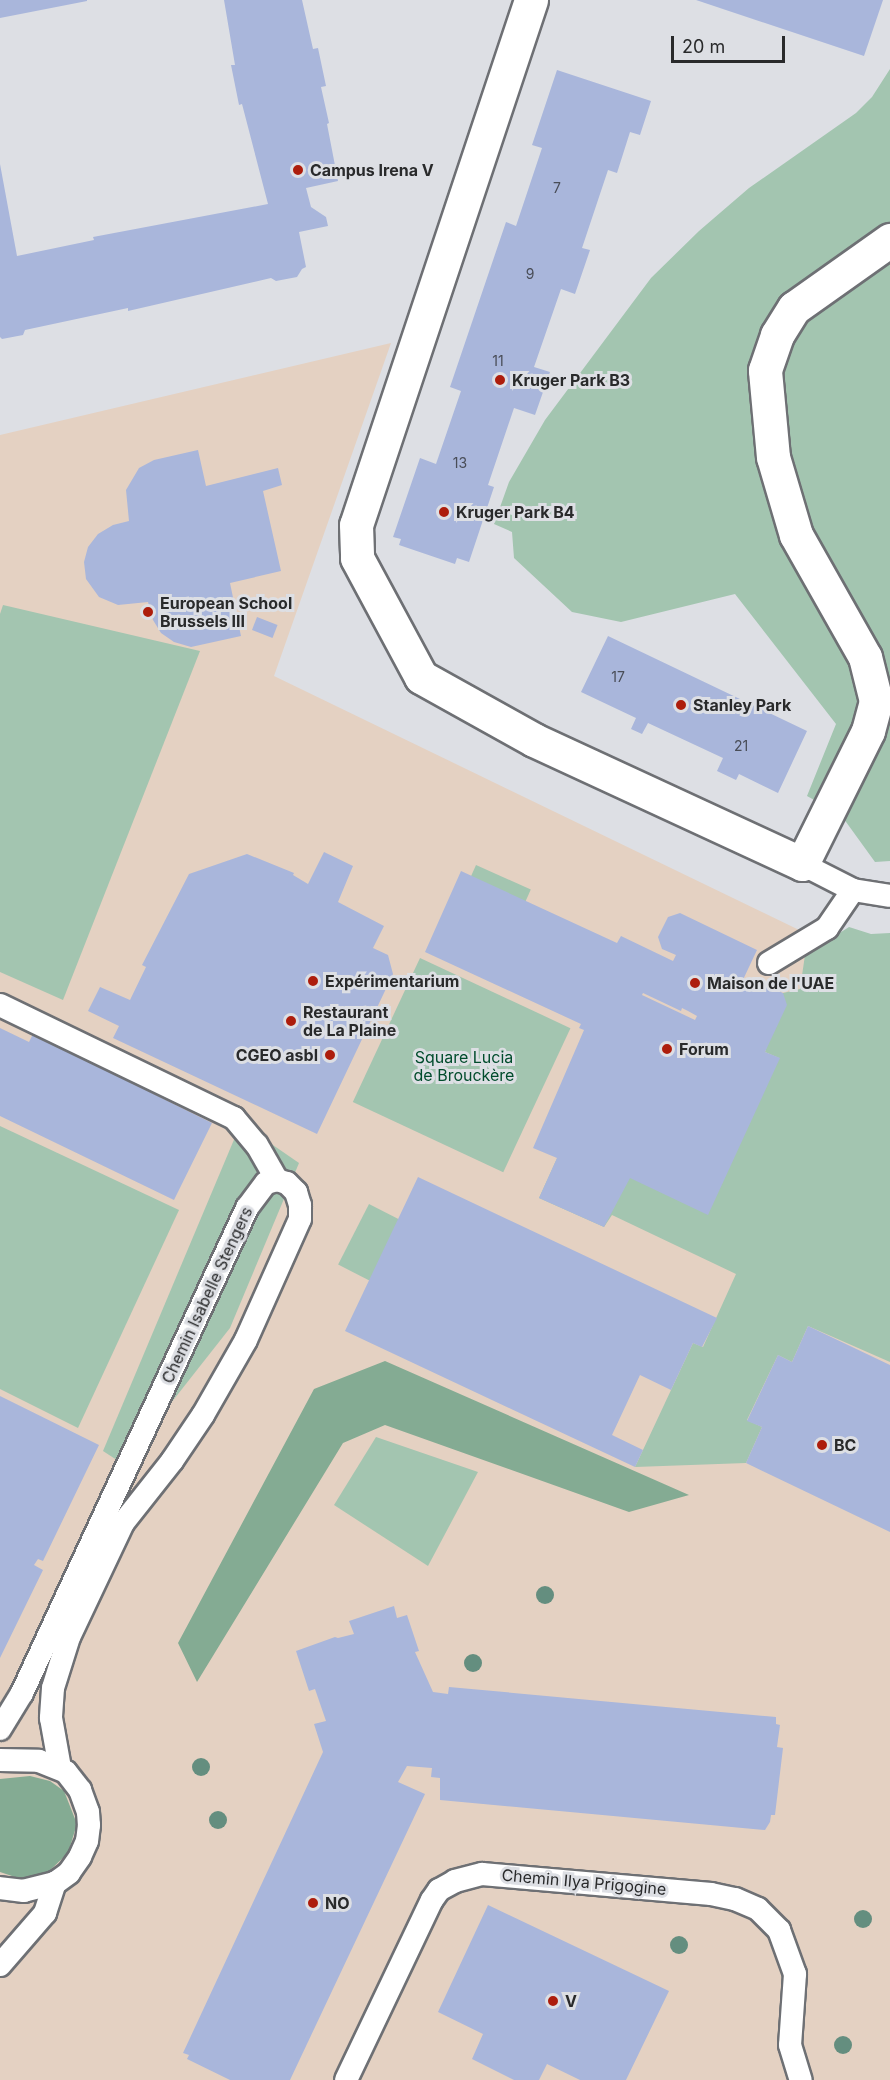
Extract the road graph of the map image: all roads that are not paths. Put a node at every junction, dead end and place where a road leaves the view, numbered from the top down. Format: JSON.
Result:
{"nodes":[{"id":1,"x":531,"y":0,"type":"edge"},
{"id":2,"x":890,"y":240,"type":"edge"},
{"id":3,"x":802,"y":864,"type":"junction"},
{"id":4,"x":853,"y":890,"type":"junction"},
{"id":5,"x":890,"y":896,"type":"edge"},
{"id":6,"x":769,"y":963,"type":"dead end"},
{"id":7,"x":0,"y":1005,"type":"edge"},
{"id":8,"x":277,"y":1180,"type":"junction"},
{"id":9,"x":0,"y":1729,"type":"edge"},
{"id":10,"x":0,"y":1760,"type":"edge"},
{"id":11,"x":60,"y":1768,"type":"junction"},
{"id":12,"x":54,"y":1883,"type":"junction"},
{"id":13,"x":0,"y":1888,"type":"edge"},
{"id":14,"x":0,"y":1965,"type":"edge"},
{"id":15,"x":346,"y":2080,"type":"edge"},
{"id":16,"x":801,"y":2080,"type":"edge"}],
"edges":[{"from":1,"to":3,"type":"street"},
{"from":2,"to":3,"type":"street"},
{"from":3,"to":4,"type":"lane"},
{"from":4,"to":5,"type":"lane"},
{"from":4,"to":6,"type":"lane"},
{"from":7,"to":8,"type":"lane"},
{"from":8,"to":9,"type":"lane","name":"Chemin Isabelle Stengers"},
{"from":8,"to":11,"type":"lane"},
{"from":10,"to":11,"type":"lane"},
{"from":11,"to":12,"type":"lane"},
{"from":12,"to":13,"type":"lane"},
{"from":12,"to":14,"type":"lane"},
{"from":15,"to":16,"type":"lane","name":"Chemin Ilya Prigogine"}]}
